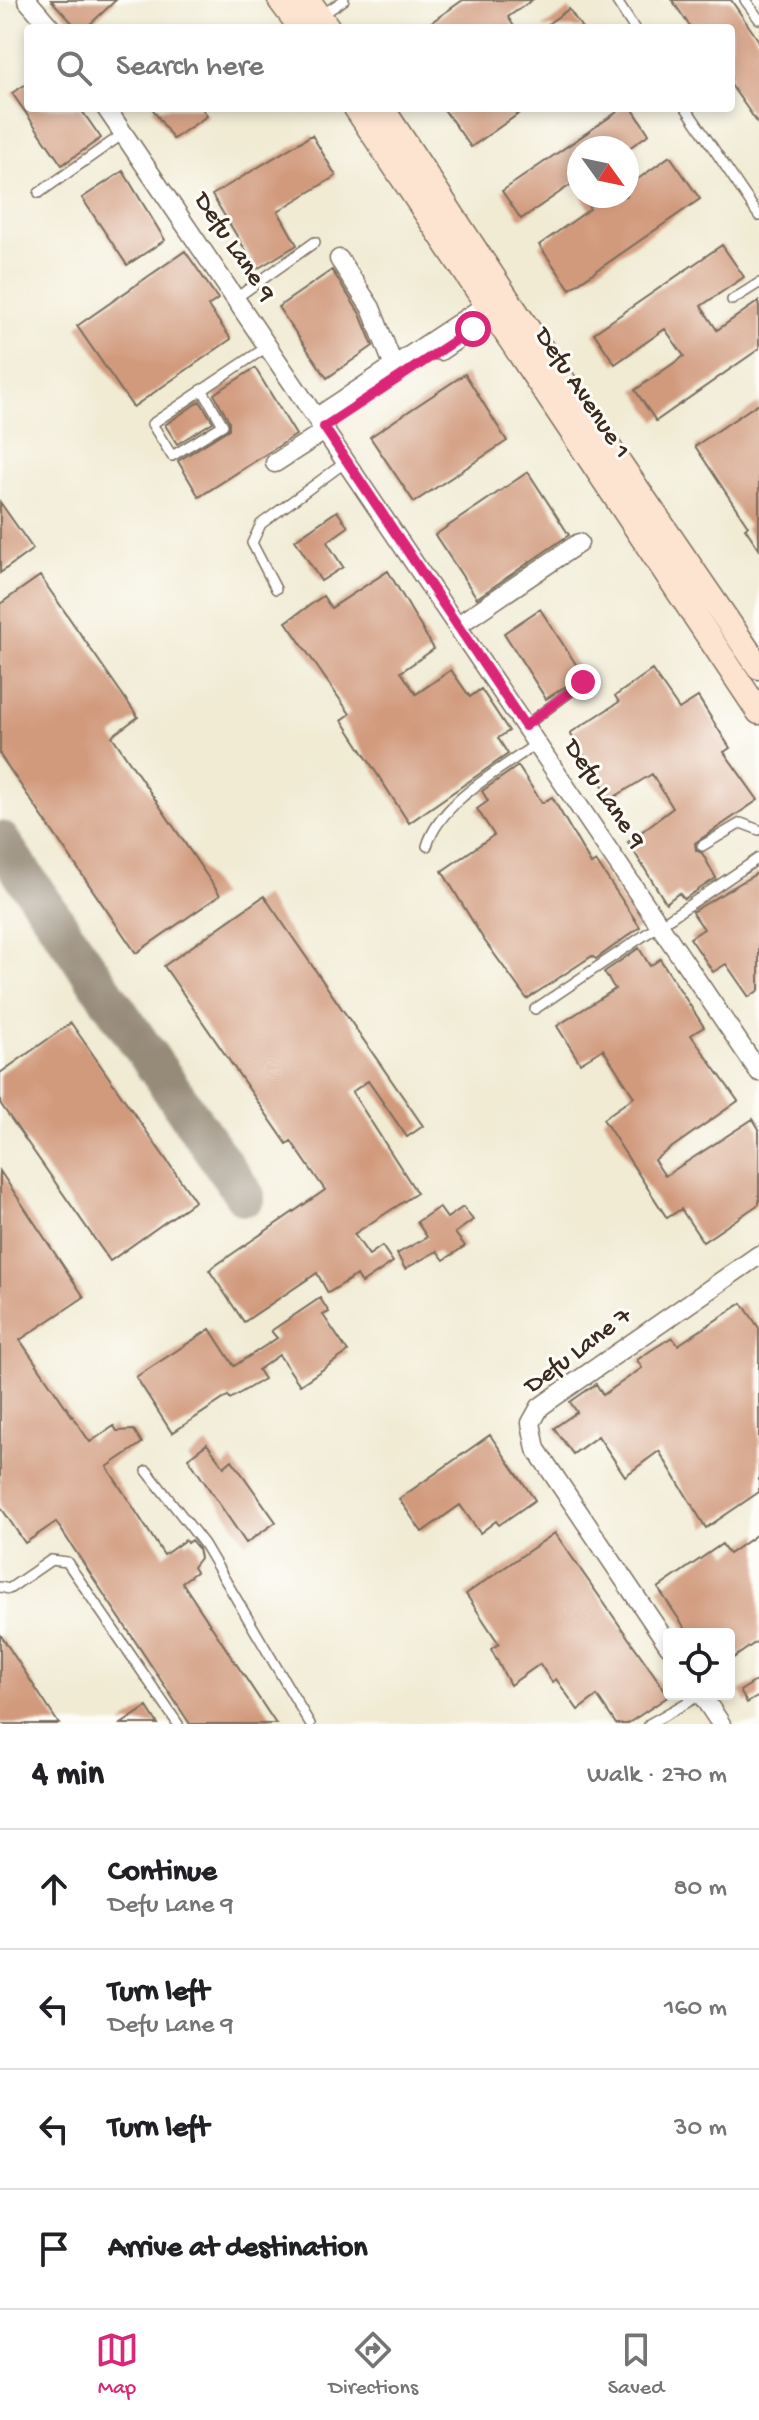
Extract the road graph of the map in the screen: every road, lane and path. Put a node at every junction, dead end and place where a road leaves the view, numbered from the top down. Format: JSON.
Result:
{"nodes":[{"id":1,"x":27,"y":0,"type":"edge"},
{"id":2,"x":280,"y":0,"type":"edge"},
{"id":3,"x":344,"y":0,"type":"edge"},
{"id":4,"x":631,"y":0,"type":"edge"},
{"id":5,"x":745,"y":0,"type":"edge"},
{"id":6,"x":618,"y":3,"type":"edge"},
{"id":7,"x":759,"y":19,"type":"edge"},
{"id":8,"x":312,"y":20,"type":"edge"},
{"id":9,"x":48,"y":24,"type":"edge"},
{"id":10,"x":631,"y":24,"type":"edge"},
{"id":11,"x":109,"y":112,"type":"edge"},
{"id":12,"x":359,"y":112,"type":"edge"},
{"id":13,"x":384,"y":112,"type":"edge"},
{"id":14,"x":689,"y":112,"type":"edge"},
{"id":15,"x":123,"y":134,"type":"junction"},
{"id":16,"x":39,"y":193,"type":"dead end"},
{"id":17,"x":759,"y":216,"type":"edge"},
{"id":18,"x":315,"y":242,"type":"dead end"},
{"id":19,"x":339,"y":259,"type":"dead end"},
{"id":20,"x":759,"y":283,"type":"edge"},
{"id":21,"x":236,"y":298,"type":"junction"},
{"id":22,"x":732,"y":300,"type":"dead end"},
{"id":23,"x":498,"y":304,"type":"junction"},
{"id":24,"x":268,"y":346,"type":"junction"},
{"id":25,"x":394,"y":367,"type":"junction"},
{"id":26,"x":202,"y":389,"type":"junction"},
{"id":27,"x":322,"y":425,"type":"junction"},
{"id":28,"x":347,"y":461,"type":"junction"},
{"id":29,"x":275,"y":463,"type":"dead end"},
{"id":30,"x":579,"y":543,"type":"dead end"},
{"id":31,"x":276,"y":589,"type":"dead end"},
{"id":32,"x":458,"y":625,"type":"junction"},
{"id":33,"x":759,"y":667,"type":"edge"},
{"id":34,"x":583,"y":682,"type":"dead end"},
{"id":35,"x":759,"y":712,"type":"edge"},
{"id":36,"x":525,"y":726,"type":"junction"},
{"id":37,"x":537,"y":743,"type":"junction"},
{"id":38,"x":759,"y":830,"type":"edge"},
{"id":39,"x":427,"y":846,"type":"dead end"},
{"id":40,"x":702,"y":846,"type":"dead end"},
{"id":41,"x":759,"y":858,"type":"edge"},
{"id":42,"x":661,"y":926,"type":"junction"},
{"id":43,"x":535,"y":1009,"type":"dead end"},
{"id":44,"x":759,"y":1072,"type":"edge"},
{"id":45,"x":759,"y":1255,"type":"edge"},
{"id":46,"x":147,"y":1471,"type":"dead end"},
{"id":47,"x":0,"y":1587,"type":"edge"},
{"id":48,"x":663,"y":1637,"type":"edge"},
{"id":49,"x":691,"y":1700,"type":"edge"},
{"id":50,"x":705,"y":1700,"type":"edge"},
{"id":51,"x":178,"y":1724,"type":"edge"},
{"id":52,"x":310,"y":1724,"type":"edge"},
{"id":53,"x":649,"y":1724,"type":"edge"},
{"id":54,"x":721,"y":1724,"type":"edge"}],
"edges":[{"from":1,"to":9,"type":"street"},
{"from":2,"to":8,"type":"main road"},
{"from":3,"to":8,"type":"lane"},
{"from":4,"to":6,"type":"lane"},
{"from":5,"to":7,"type":"lane"},
{"from":6,"to":10,"type":"lane"},
{"from":11,"to":15,"type":"street","name":"Defu Lane 9"},
{"from":12,"to":23,"type":"main road","name":"Defu Avenue 1"},
{"from":13,"to":23,"type":"main road","name":"Defu Avenue 1"},
{"from":14,"to":17,"type":"lane"},
{"from":15,"to":16,"type":"lane"},
{"from":15,"to":21,"type":"street","name":"Defu Lane 9"},
{"from":18,"to":21,"type":"lane"},
{"from":19,"to":25,"type":"street"},
{"from":20,"to":22,"type":"lane"},
{"from":21,"to":24,"type":"street","name":"Defu Lane 9"},
{"from":23,"to":25,"type":"street"},
{"from":23,"to":27,"type":"street"},
{"from":23,"to":33,"type":"main road","name":"Defu Avenue 1"},
{"from":23,"to":35,"type":"main road","name":"Defu Avenue 1"},
{"from":24,"to":26,"type":"lane"},
{"from":24,"to":27,"type":"street","name":"Defu Lane 9"},
{"from":25,"to":27,"type":"street"},
{"from":26,"to":26,"type":"lane"},
{"from":27,"to":28,"type":"street","name":"Defu Lane 9"},
{"from":27,"to":29,"type":"street"},
{"from":28,"to":31,"type":"lane"},
{"from":28,"to":32,"type":"street","name":"Defu Lane 9"},
{"from":30,"to":32,"type":"street"},
{"from":32,"to":36,"type":"street","name":"Defu Lane 9"},
{"from":34,"to":36,"type":"lane"},
{"from":36,"to":37,"type":"street","name":"Defu Lane 9"},
{"from":37,"to":39,"type":"lane"},
{"from":37,"to":42,"type":"street","name":"Defu Lane 9"},
{"from":38,"to":40,"type":"lane"},
{"from":41,"to":42,"type":"lane"},
{"from":42,"to":43,"type":"lane"},
{"from":42,"to":44,"type":"street","name":"Defu Lane 9"},
{"from":45,"to":48,"type":"street","name":"Defu Lane 7"},
{"from":46,"to":52,"type":"lane"},
{"from":47,"to":51,"type":"lane"},
{"from":49,"to":53,"type":"lane"},
{"from":50,"to":54,"type":"street"}]}
